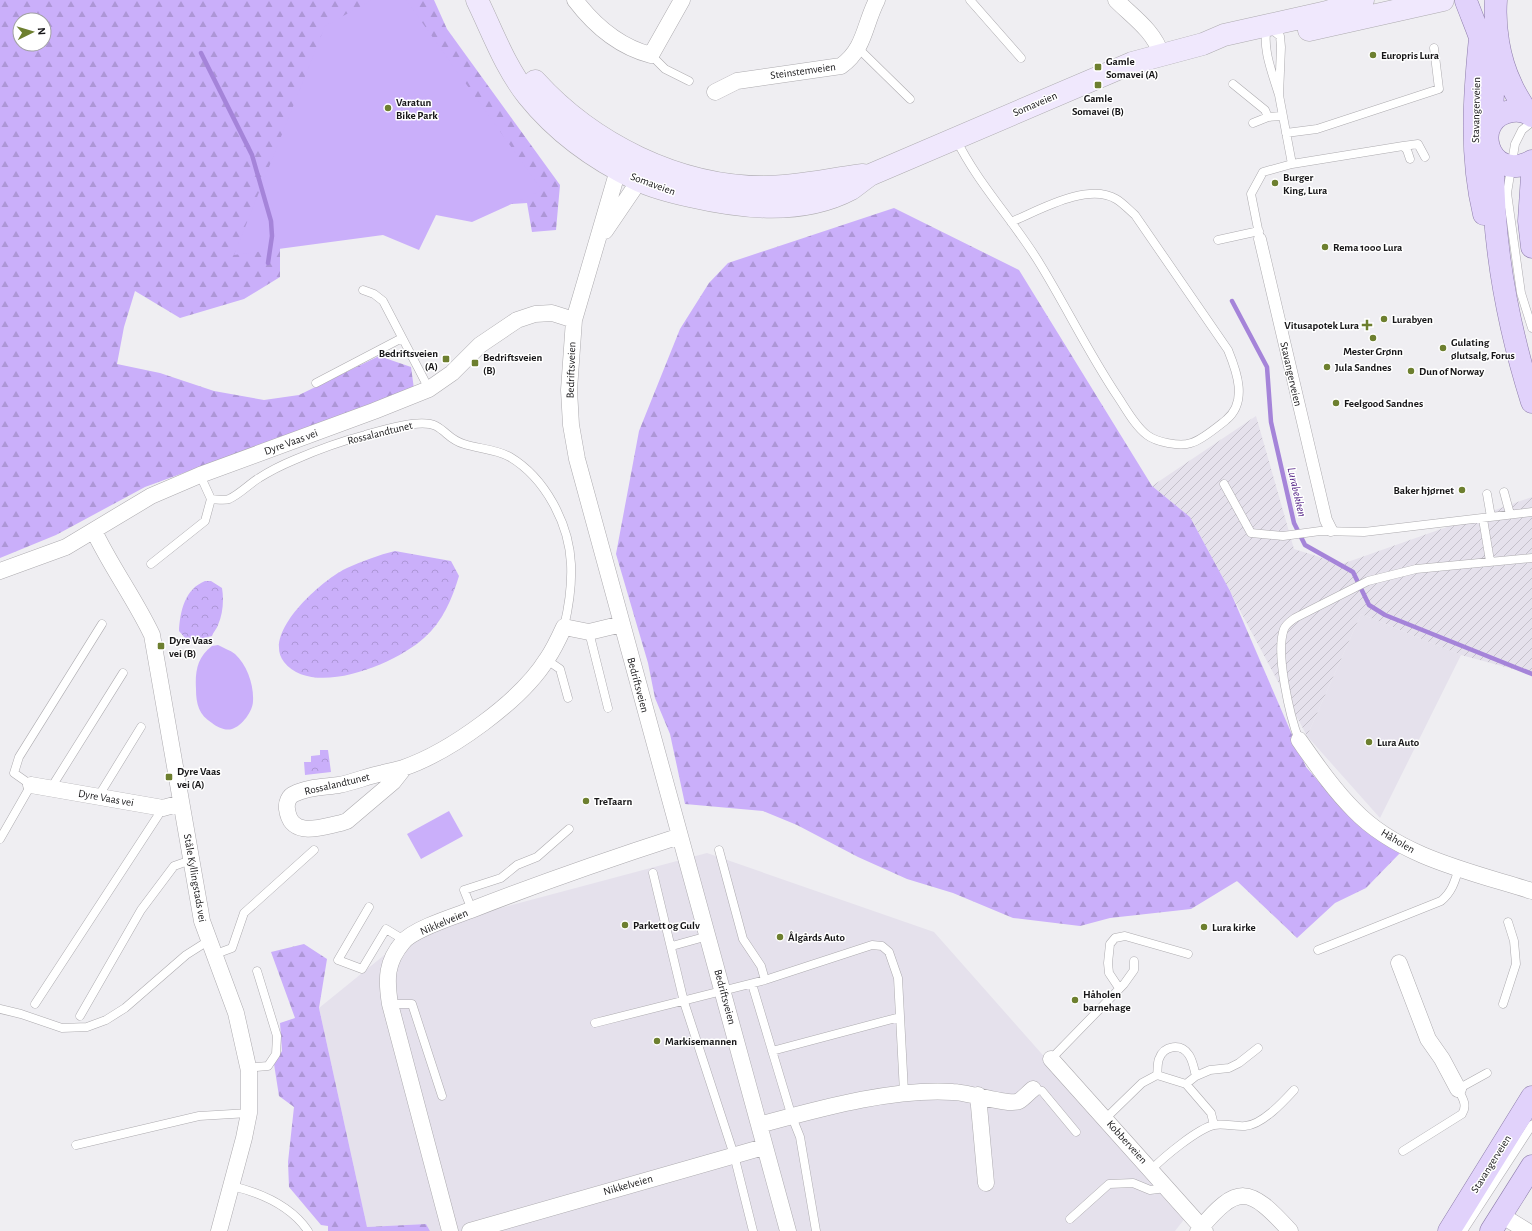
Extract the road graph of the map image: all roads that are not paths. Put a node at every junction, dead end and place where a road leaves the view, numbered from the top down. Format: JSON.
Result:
{"nodes":[{"id":1,"x":477,"y":0,"type":"edge"},
{"id":2,"x":575,"y":0,"type":"edge"},
{"id":3,"x":682,"y":0,"type":"edge"},
{"id":4,"x":877,"y":0,"type":"edge"},
{"id":5,"x":970,"y":0,"type":"edge"},
{"id":6,"x":1116,"y":0,"type":"edge"},
{"id":7,"x":1443,"y":0,"type":"edge"},
{"id":8,"x":1472,"y":0,"type":"edge"},
{"id":9,"x":1496,"y":0,"type":"edge"},
{"id":10,"x":1508,"y":0,"type":"edge"},
{"id":11,"x":1353,"y":6,"type":"edge"},
{"id":12,"x":1270,"y":33,"type":"junction"},
{"id":13,"x":493,"y":34,"type":"junction"},
{"id":14,"x":1480,"y":38,"type":"junction"},
{"id":15,"x":858,"y":48,"type":"junction"},
{"id":16,"x":1434,"y":48,"type":"dead end"},
{"id":17,"x":1161,"y":54,"type":"junction"},
{"id":18,"x":651,"y":55,"type":"junction"},
{"id":19,"x":1021,"y":58,"type":"dead end"},
{"id":20,"x":689,"y":82,"type":"dead end"},
{"id":21,"x":1233,"y":84,"type":"dead end"},
{"id":22,"x":715,"y":92,"type":"dead end"},
{"id":23,"x":1279,"y":95,"type":"junction"},
{"id":24,"x":910,"y":99,"type":"dead end"},
{"id":25,"x":1530,"y":111,"type":"edge"},
{"id":26,"x":1282,"y":116,"type":"junction"},
{"id":27,"x":1268,"y":117,"type":"junction"},
{"id":28,"x":1253,"y":124,"type":"dead end"},
{"id":29,"x":1490,"y":126,"type":"junction"},
{"id":30,"x":1286,"y":133,"type":"junction"},
{"id":31,"x":956,"y":138,"type":"junction"},
{"id":32,"x":1403,"y":146,"type":"junction"},
{"id":33,"x":1425,"y":156,"type":"dead end"},
{"id":34,"x":639,"y":157,"type":"junction"},
{"id":35,"x":1410,"y":159,"type":"dead end"},
{"id":36,"x":1512,"y":162,"type":"edge"},
{"id":37,"x":1292,"y":164,"type":"junction"},
{"id":38,"x":618,"y":170,"type":"junction"},
{"id":39,"x":870,"y":175,"type":"junction"},
{"id":40,"x":1532,"y":176,"type":"edge"},
{"id":41,"x":639,"y":181,"type":"junction"},
{"id":42,"x":1011,"y":222,"type":"junction"},
{"id":43,"x":1260,"y":235,"type":"junction"},
{"id":44,"x":1218,"y":240,"type":"dead end"},
{"id":45,"x":598,"y":241,"type":"junction"},
{"id":46,"x":1532,"y":247,"type":"edge"},
{"id":47,"x":1502,"y":275,"type":"junction"},
{"id":48,"x":363,"y":290,"type":"dead end"},
{"id":49,"x":574,"y":320,"type":"junction"},
{"id":50,"x":1532,"y":328,"type":"edge"},
{"id":51,"x":402,"y":338,"type":"junction"},
{"id":52,"x":316,"y":383,"type":"dead end"},
{"id":53,"x":429,"y":389,"type":"junction"},
{"id":54,"x":1532,"y":402,"type":"edge"},
{"id":55,"x":200,"y":475,"type":"junction"},
{"id":56,"x":1224,"y":484,"type":"dead end"},
{"id":57,"x":1504,"y":492,"type":"dead end"},
{"id":58,"x":1487,"y":494,"type":"dead end"},
{"id":59,"x":211,"y":499,"type":"junction"},
{"id":60,"x":1532,"y":512,"type":"edge"},
{"id":61,"x":1510,"y":514,"type":"junction"},
{"id":62,"x":1487,"y":518,"type":"junction"},
{"id":63,"x":94,"y":531,"type":"junction"},
{"id":64,"x":1325,"y":531,"type":"junction"},
{"id":65,"x":1532,"y":558,"type":"edge"},
{"id":66,"x":1490,"y":561,"type":"junction"},
{"id":67,"x":151,"y":564,"type":"dead end"},
{"id":68,"x":0,"y":571,"type":"edge"},
{"id":69,"x":102,"y":624,"type":"dead end"},
{"id":70,"x":622,"y":624,"type":"junction"},
{"id":71,"x":564,"y":627,"type":"junction"},
{"id":72,"x":589,"y":632,"type":"junction"},
{"id":73,"x":547,"y":660,"type":"junction"},
{"id":74,"x":123,"y":673,"type":"dead end"},
{"id":75,"x":568,"y":698,"type":"dead end"},
{"id":76,"x":608,"y":708,"type":"dead end"},
{"id":77,"x":141,"y":727,"type":"dead end"},
{"id":78,"x":1299,"y":740,"type":"joint"},
{"id":79,"x":404,"y":768,"type":"junction"},
{"id":80,"x":31,"y":785,"type":"junction"},
{"id":81,"x":51,"y":788,"type":"junction"},
{"id":82,"x":98,"y":797,"type":"junction"},
{"id":83,"x":181,"y":803,"type":"junction"},
{"id":84,"x":163,"y":808,"type":"junction"},
{"id":85,"x":569,"y":829,"type":"dead end"},
{"id":86,"x":680,"y":836,"type":"junction"},
{"id":87,"x":0,"y":839,"type":"edge"},
{"id":88,"x":314,"y":850,"type":"dead end"},
{"id":89,"x":719,"y":850,"type":"dead end"},
{"id":90,"x":191,"y":860,"type":"junction"},
{"id":91,"x":1459,"y":868,"type":"junction"},
{"id":92,"x":653,"y":873,"type":"dead end"},
{"id":93,"x":1532,"y":891,"type":"edge"},
{"id":94,"x":369,"y":907,"type":"dead end"},
{"id":95,"x":472,"y":910,"type":"junction"},
{"id":96,"x":1508,"y":922,"type":"dead end"},
{"id":97,"x":708,"y":936,"type":"junction"},
{"id":98,"x":404,"y":940,"type":"junction"},
{"id":99,"x":672,"y":946,"type":"junction"},
{"id":100,"x":211,"y":948,"type":"junction"},
{"id":101,"x":1318,"y":950,"type":"dead end"},
{"id":102,"x":1188,"y":954,"type":"dead end"},
{"id":103,"x":1134,"y":961,"type":"dead end"},
{"id":104,"x":1399,"y":963,"type":"dead end"},
{"id":105,"x":257,"y":972,"type":"dead end"},
{"id":106,"x":765,"y":980,"type":"junction"},
{"id":107,"x":752,"y":984,"type":"junction"},
{"id":108,"x":1119,"y":988,"type":"junction"},
{"id":109,"x":723,"y":991,"type":"junction"},
{"id":110,"x":684,"y":1002,"type":"junction"},
{"id":111,"x":35,"y":1004,"type":"dead end"},
{"id":112,"x":390,"y":1004,"type":"junction"},
{"id":113,"x":1502,"y":1004,"type":"dead end"},
{"id":114,"x":0,"y":1009,"type":"edge"},
{"id":115,"x":80,"y":1016,"type":"dead end"},
{"id":116,"x":900,"y":1017,"type":"junction"},
{"id":117,"x":596,"y":1023,"type":"dead end"},
{"id":118,"x":1258,"y":1048,"type":"dead end"},
{"id":119,"x":772,"y":1051,"type":"junction"},
{"id":120,"x":1052,"y":1059,"type":"joint"},
{"id":121,"x":249,"y":1071,"type":"junction"},
{"id":122,"x":1487,"y":1073,"type":"dead end"},
{"id":123,"x":1157,"y":1075,"type":"junction"},
{"id":124,"x":1196,"y":1076,"type":"junction"},
{"id":125,"x":1186,"y":1084,"type":"junction"},
{"id":126,"x":1033,"y":1089,"type":"joint"},
{"id":127,"x":1458,"y":1089,"type":"junction"},
{"id":128,"x":1294,"y":1090,"type":"dead end"},
{"id":129,"x":904,"y":1092,"type":"junction"},
{"id":130,"x":978,"y":1095,"type":"junction"},
{"id":131,"x":442,"y":1096,"type":"dead end"},
{"id":132,"x":1532,"y":1097,"type":"edge"},
{"id":133,"x":249,"y":1113,"type":"junction"},
{"id":134,"x":792,"y":1117,"type":"junction"},
{"id":135,"x":1106,"y":1118,"type":"junction"},
{"id":136,"x":1214,"y":1125,"type":"junction"},
{"id":137,"x":1532,"y":1125,"type":"edge"},
{"id":138,"x":759,"y":1126,"type":"junction"},
{"id":139,"x":1076,"y":1132,"type":"dead end"},
{"id":140,"x":76,"y":1145,"type":"dead end"},
{"id":141,"x":764,"y":1147,"type":"junction"},
{"id":142,"x":1403,"y":1151,"type":"dead end"},
{"id":143,"x":734,"y":1155,"type":"junction"},
{"id":144,"x":1532,"y":1166,"type":"edge"},
{"id":145,"x":1152,"y":1169,"type":"junction"},
{"id":146,"x":986,"y":1183,"type":"dead end"},
{"id":147,"x":232,"y":1186,"type":"junction"},
{"id":148,"x":1168,"y":1188,"type":"junction"},
{"id":149,"x":1070,"y":1219,"type":"dead end"},
{"id":150,"x":1496,"y":1223,"type":"edge"},
{"id":151,"x":1201,"y":1230,"type":"edge"},
{"id":152,"x":219,"y":1231,"type":"edge"},
{"id":153,"x":308,"y":1231,"type":"edge"},
{"id":154,"x":450,"y":1231,"type":"edge"},
{"id":155,"x":470,"y":1231,"type":"edge"},
{"id":156,"x":753,"y":1231,"type":"edge"},
{"id":157,"x":788,"y":1231,"type":"edge"},
{"id":158,"x":816,"y":1231,"type":"edge"},
{"id":159,"x":1290,"y":1231,"type":"edge"},
{"id":160,"x":1449,"y":1231,"type":"edge"},
{"id":161,"x":1463,"y":1231,"type":"edge"},
{"id":162,"x":1527,"y":1231,"type":"edge"}],
"edges":[{"from":1,"to":13,"type":"main road","name":"Somaveien"},
{"from":2,"to":18,"type":"street"},
{"from":3,"to":18,"type":"street"},
{"from":4,"to":15,"type":"street","name":"Steinstemveien"},
{"from":5,"to":19,"type":"lane"},
{"from":6,"to":17,"type":"street"},
{"from":7,"to":11,"type":"main road","name":"Somaveien"},
{"from":8,"to":14,"type":"main road","name":"Stavangerveien"},
{"from":9,"to":25,"type":"main road"},
{"from":10,"to":25,"type":"main road"},
{"from":11,"to":12,"type":"main road","name":"Somaveien"},
{"from":12,"to":17,"type":"main road","name":"Somaveien"},
{"from":12,"to":23,"type":"lane"},
{"from":12,"to":23,"type":"lane"},
{"from":13,"to":34,"type":"main road","name":"Somaveien"},
{"from":13,"to":38,"type":"main road","name":"Somaveien"},
{"from":14,"to":29,"type":"main road","name":"Stavangerveien"},
{"from":14,"to":47,"type":"main road","name":"Stavangerveien"},
{"from":15,"to":22,"type":"street","name":"Steinstemveien"},
{"from":15,"to":24,"type":"lane"},
{"from":16,"to":30,"type":"lane"},
{"from":17,"to":31,"type":"main road","name":"Somaveien"},
{"from":18,"to":20,"type":"lane"},
{"from":21,"to":27,"type":"lane"},
{"from":23,"to":26,"type":"lane"},
{"from":25,"to":29,"type":"main road"},
{"from":25,"to":36,"type":"lane"},
{"from":26,"to":27,"type":"lane"},
{"from":26,"to":30,"type":"lane"},
{"from":27,"to":28,"type":"lane"},
{"from":29,"to":36,"type":"main road","name":"Stavangerveien"},
{"from":30,"to":37,"type":"lane"},
{"from":31,"to":39,"type":"main road","name":"Somaveien"},
{"from":31,"to":42,"type":"lane"},
{"from":32,"to":33,"type":"lane"},
{"from":32,"to":35,"type":"lane"},
{"from":32,"to":37,"type":"lane"},
{"from":34,"to":38,"type":"street"},
{"from":34,"to":39,"type":"main road","name":"Somaveien"},
{"from":34,"to":41,"type":"street"},
{"from":36,"to":47,"type":"main road","name":"Stavangerveien"},
{"from":36,"to":50,"type":"lane"},
{"from":37,"to":43,"type":"lane","name":"Stavangerveien"},
{"from":38,"to":41,"type":"main road","name":"Somaveien"},
{"from":38,"to":45,"type":"street","name":"Bedriftsveien"},
{"from":39,"to":41,"type":"main road","name":"Somaveien"},
{"from":40,"to":46,"type":"main road"},
{"from":41,"to":45,"type":"street","name":"Bedriftsveien"},
{"from":42,"to":42,"type":"lane"},
{"from":43,"to":44,"type":"lane"},
{"from":43,"to":64,"type":"street","name":"Stavangerveien"},
{"from":45,"to":49,"type":"street","name":"Bedriftsveien"},
{"from":47,"to":54,"type":"main road","name":"Stavangerveien"},
{"from":48,"to":51,"type":"lane"},
{"from":49,"to":53,"type":"street","name":"Dyre Vaas vei"},
{"from":49,"to":70,"type":"street","name":"Bedriftsveien"},
{"from":51,"to":52,"type":"lane"},
{"from":51,"to":53,"type":"lane"},
{"from":53,"to":55,"type":"street","name":"Dyre Vaas vei"},
{"from":55,"to":59,"type":"lane"},
{"from":55,"to":63,"type":"street","name":"Dyre Vaas vei"},
{"from":56,"to":64,"type":"lane"},
{"from":57,"to":61,"type":"lane"},
{"from":58,"to":62,"type":"lane"},
{"from":59,"to":67,"type":"lane"},
{"from":59,"to":71,"type":"lane","name":"Rossalandtunet"},
{"from":60,"to":61,"type":"lane"},
{"from":61,"to":62,"type":"lane"},
{"from":62,"to":64,"type":"lane"},
{"from":62,"to":66,"type":"lane"},
{"from":63,"to":68,"type":"street","name":"Dyre Vaas vei"},
{"from":63,"to":83,"type":"street","name":"Ståle Kyllingstads vei"},
{"from":65,"to":66,"type":"lane"},
{"from":66,"to":78,"type":"lane"},
{"from":69,"to":80,"type":"lane"},
{"from":70,"to":72,"type":"street"},
{"from":70,"to":86,"type":"street","name":"Bedriftsveien"},
{"from":71,"to":72,"type":"street"},
{"from":71,"to":73,"type":"street","name":"Rossalandtunet"},
{"from":72,"to":76,"type":"lane"},
{"from":73,"to":75,"type":"lane"},
{"from":73,"to":79,"type":"street","name":"Rossalandtunet"},
{"from":74,"to":81,"type":"lane"},
{"from":77,"to":82,"type":"lane"},
{"from":78,"to":91,"type":"street","name":"Håholen"},
{"from":79,"to":79,"type":"street","name":"Rossalandtunet"},
{"from":80,"to":81,"type":"street","name":"Dyre Vaas vei"},
{"from":80,"to":87,"type":"lane"},
{"from":81,"to":82,"type":"street","name":"Dyre Vaas vei"},
{"from":82,"to":84,"type":"street","name":"Dyre Vaas vei"},
{"from":83,"to":84,"type":"street","name":"Dyre Vaas vei"},
{"from":83,"to":90,"type":"street","name":"Ståle Kyllingstads vei"},
{"from":84,"to":111,"type":"lane"},
{"from":85,"to":95,"type":"lane"},
{"from":86,"to":95,"type":"street","name":"Nikkelveien"},
{"from":86,"to":97,"type":"street","name":"Bedriftsveien"},
{"from":88,"to":100,"type":"lane"},
{"from":89,"to":106,"type":"lane"},
{"from":90,"to":100,"type":"street","name":"Ståle Kyllingstads vei"},
{"from":90,"to":115,"type":"lane"},
{"from":91,"to":93,"type":"street","name":"Håholen"},
{"from":91,"to":101,"type":"lane"},
{"from":92,"to":99,"type":"lane"},
{"from":94,"to":98,"type":"lane"},
{"from":95,"to":98,"type":"street","name":"Nikkelveien"},
{"from":96,"to":113,"type":"lane"},
{"from":97,"to":99,"type":"lane"},
{"from":97,"to":109,"type":"street","name":"Bedriftsveien"},
{"from":98,"to":112,"type":"street","name":"Nikkelveien"},
{"from":99,"to":110,"type":"lane"},
{"from":100,"to":114,"type":"lane"},
{"from":100,"to":121,"type":"street","name":"Ståle Kyllingstads vei"},
{"from":102,"to":108,"type":"lane"},
{"from":103,"to":108,"type":"lane"},
{"from":104,"to":127,"type":"street"},
{"from":105,"to":121,"type":"lane"},
{"from":106,"to":107,"type":"lane"},
{"from":106,"to":116,"type":"lane"},
{"from":107,"to":109,"type":"lane"},
{"from":107,"to":119,"type":"lane"},
{"from":108,"to":120,"type":"lane"},
{"from":109,"to":110,"type":"lane"},
{"from":109,"to":138,"type":"street","name":"Bedriftsveien"},
{"from":110,"to":117,"type":"lane"},
{"from":110,"to":143,"type":"lane"},
{"from":112,"to":131,"type":"lane"},
{"from":112,"to":154,"type":"street","name":"Nikkelveien"},
{"from":116,"to":119,"type":"lane"},
{"from":116,"to":129,"type":"lane"},
{"from":118,"to":124,"type":"lane"},
{"from":119,"to":134,"type":"lane"},
{"from":120,"to":135,"type":"street","name":"Kobberveien"},
{"from":121,"to":133,"type":"street","name":"Ståle Kyllingstads vei"},
{"from":122,"to":127,"type":"lane"},
{"from":123,"to":124,"type":"lane"},
{"from":123,"to":125,"type":"lane"},
{"from":123,"to":135,"type":"lane"},
{"from":124,"to":125,"type":"lane"},
{"from":125,"to":136,"type":"lane"},
{"from":126,"to":130,"type":"street"},
{"from":126,"to":139,"type":"lane"},
{"from":127,"to":142,"type":"lane"},
{"from":128,"to":136,"type":"lane"},
{"from":129,"to":130,"type":"street"},
{"from":129,"to":134,"type":"street"},
{"from":130,"to":146,"type":"street"},
{"from":132,"to":160,"type":"main road","name":"Stavangerveien"},
{"from":133,"to":140,"type":"lane"},
{"from":133,"to":147,"type":"street","name":"Ståle Kyllingstads vei"},
{"from":134,"to":138,"type":"street"},
{"from":134,"to":158,"type":"lane"},
{"from":135,"to":145,"type":"street","name":"Kobberveien"},
{"from":136,"to":145,"type":"lane"},
{"from":137,"to":161,"type":"lane"},
{"from":138,"to":141,"type":"street","name":"Bedriftsveien"},
{"from":141,"to":143,"type":"street","name":"Nikkelveien"},
{"from":141,"to":157,"type":"street","name":"Bedriftsveien"},
{"from":143,"to":155,"type":"street","name":"Nikkelveien"},
{"from":143,"to":156,"type":"lane"},
{"from":144,"to":150,"type":"main road"},
{"from":145,"to":148,"type":"street","name":"Kobberveien"},
{"from":147,"to":152,"type":"street","name":"Ståle Kyllingstads vei"},
{"from":147,"to":153,"type":"lane"},
{"from":148,"to":149,"type":"lane"},
{"from":148,"to":151,"type":"street","name":"Kobberveien"},
{"from":150,"to":162,"type":"street"},
{"from":151,"to":159,"type":"street","name":"Kobberveien"}]}
